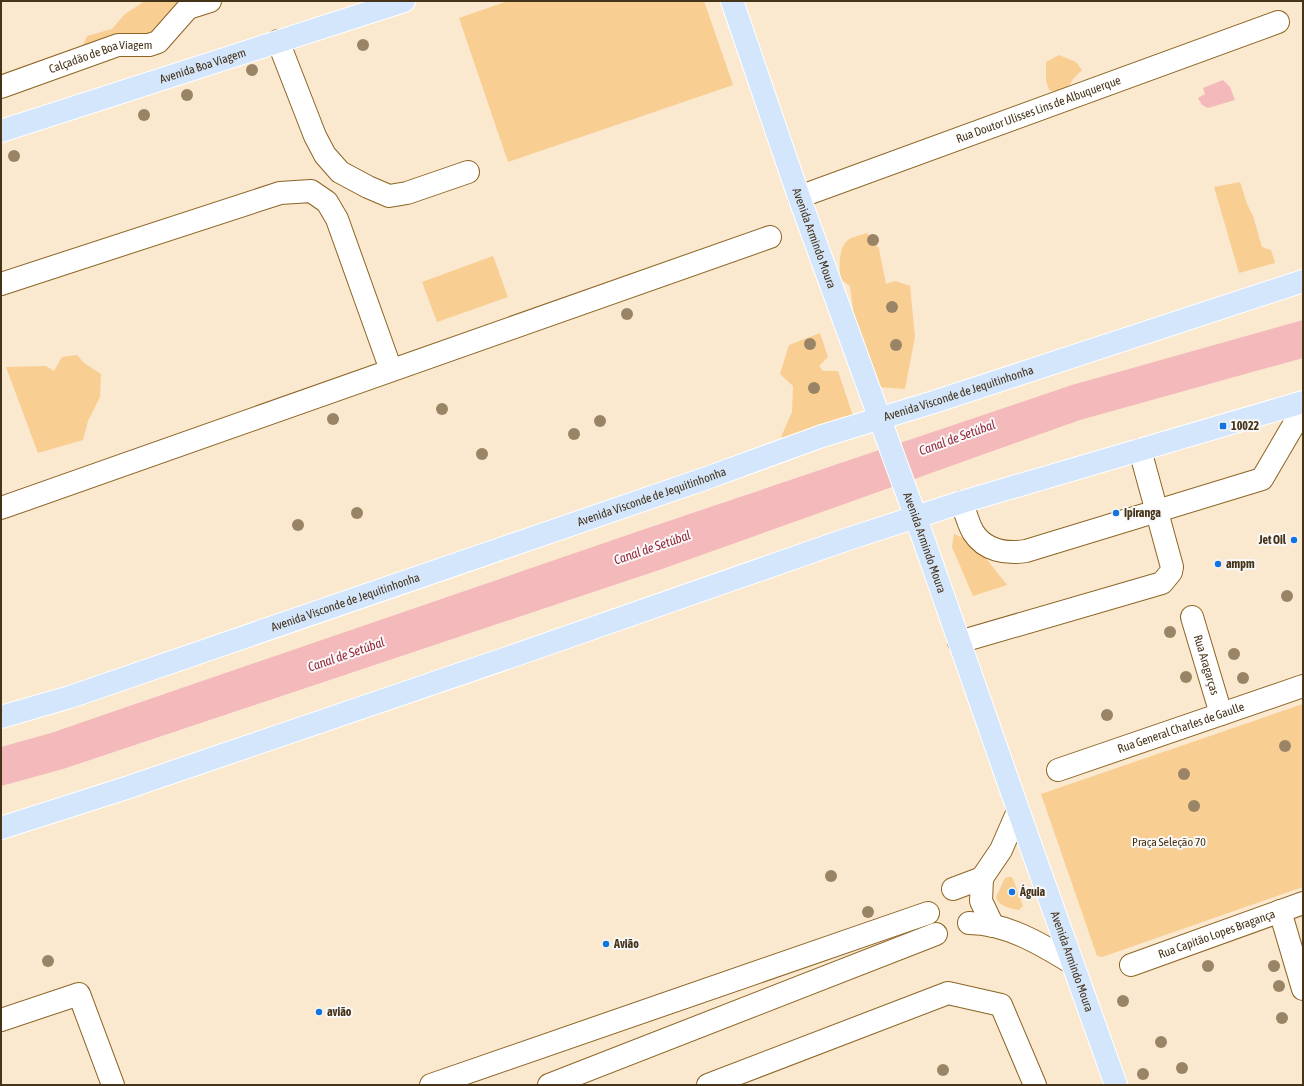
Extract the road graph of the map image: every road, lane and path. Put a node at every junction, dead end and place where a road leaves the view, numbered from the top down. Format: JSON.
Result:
{"nodes":[{"id":1,"x":210,"y":1,"type":"edge"},
{"id":2,"x":404,"y":1,"type":"edge"},
{"id":3,"x":732,"y":1,"type":"edge"},
{"id":4,"x":1278,"y":22,"type":"dead end"},
{"id":5,"x":278,"y":41,"type":"junction"},
{"id":6,"x":1,"y":87,"type":"edge"},
{"id":7,"x":1,"y":131,"type":"edge"},
{"id":8,"x":468,"y":172,"type":"dead end"},
{"id":9,"x":799,"y":197,"type":"junction"},
{"id":10,"x":770,"y":237,"type":"dead end"},
{"id":11,"x":1303,"y":281,"type":"edge"},
{"id":12,"x":1,"y":284,"type":"edge"},
{"id":13,"x":391,"y":370,"type":"junction"},
{"id":14,"x":1303,"y":402,"type":"edge"},
{"id":15,"x":1303,"y":409,"type":"edge"},
{"id":16,"x":880,"y":419,"type":"junction"},
{"id":17,"x":1140,"y":450,"type":"junction"},
{"id":18,"x":962,"y":502,"type":"junction"},
{"id":19,"x":1,"y":508,"type":"edge"},
{"id":20,"x":1157,"y":511,"type":"junction"},
{"id":21,"x":916,"y":518,"type":"junction"},
{"id":22,"x":1192,"y":617,"type":"dead end"},
{"id":23,"x":959,"y":642,"type":"junction"},
{"id":24,"x":1303,"y":686,"type":"edge"},
{"id":25,"x":1220,"y":714,"type":"junction"},
{"id":26,"x":1,"y":717,"type":"edge"},
{"id":27,"x":1058,"y":770,"type":"dead end"},
{"id":28,"x":1018,"y":811,"type":"junction"},
{"id":29,"x":1,"y":828,"type":"edge"},
{"id":30,"x":982,"y":878,"type":"junction"},
{"id":31,"x":953,"y":889,"type":"dead end"},
{"id":32,"x":1303,"y":903,"type":"edge"},
{"id":33,"x":1280,"y":911,"type":"junction"},
{"id":34,"x":928,"y":913,"type":"dead end"},
{"id":35,"x":969,"y":923,"type":"dead end"},
{"id":36,"x":993,"y":926,"type":"junction"},
{"id":37,"x":936,"y":934,"type":"dead end"},
{"id":38,"x":1072,"y":963,"type":"junction"},
{"id":39,"x":1131,"y":965,"type":"dead end"},
{"id":40,"x":1303,"y":989,"type":"edge"},
{"id":41,"x":1,"y":1020,"type":"edge"},
{"id":42,"x":441,"y":1083,"type":"edge"},
{"id":43,"x":113,"y":1085,"type":"edge"},
{"id":44,"x":549,"y":1085,"type":"edge"},
{"id":45,"x":708,"y":1085,"type":"edge"},
{"id":46,"x":1035,"y":1085,"type":"edge"},
{"id":47,"x":1116,"y":1085,"type":"edge"}],
"edges":[{"from":1,"to":6,"type":"street","name":"Calçadão de Boa Viagem"},
{"from":2,"to":5,"type":"main road","name":"Avenida Boa Viagem"},
{"from":3,"to":9,"type":"main road","name":"Avenida Armindo Moura"},
{"from":4,"to":9,"type":"street","name":"Rua Doutor Ulisses Lins de Albuquerque"},
{"from":5,"to":7,"type":"main road","name":"Avenida Boa Viagem"},
{"from":5,"to":8,"type":"street"},
{"from":9,"to":16,"type":"main road","name":"Avenida Armindo Moura"},
{"from":10,"to":13,"type":"street"},
{"from":11,"to":16,"type":"main road","name":"Avenida Visconde de Jequitinhonha"},
{"from":12,"to":13,"type":"street"},
{"from":13,"to":19,"type":"street"},
{"from":14,"to":17,"type":"main road"},
{"from":15,"to":20,"type":"street"},
{"from":16,"to":21,"type":"main road","name":"Avenida Armindo Moura"},
{"from":16,"to":26,"type":"main road","name":"Avenida Visconde de Jequitinhonha"},
{"from":17,"to":18,"type":"main road"},
{"from":17,"to":20,"type":"street"},
{"from":18,"to":20,"type":"street"},
{"from":18,"to":21,"type":"main road"},
{"from":20,"to":23,"type":"street"},
{"from":21,"to":23,"type":"main road","name":"Avenida Armindo Moura"},
{"from":21,"to":29,"type":"main road"},
{"from":22,"to":25,"type":"street","name":"Rua Aragarças"},
{"from":23,"to":28,"type":"main road","name":"Avenida Armindo Moura"},
{"from":24,"to":25,"type":"street","name":"Rua General Charles de Gaulle"},
{"from":25,"to":27,"type":"street","name":"Rua General Charles de Gaulle"},
{"from":28,"to":30,"type":"street"},
{"from":28,"to":38,"type":"main road","name":"Avenida Armindo Moura"},
{"from":30,"to":31,"type":"street"},
{"from":30,"to":36,"type":"street"},
{"from":32,"to":33,"type":"street","name":"Rua Capitão Lopes Bragança"},
{"from":33,"to":39,"type":"street","name":"Rua Capitão Lopes Bragança"},
{"from":33,"to":40,"type":"street"},
{"from":34,"to":42,"type":"street"},
{"from":35,"to":36,"type":"street"},
{"from":36,"to":38,"type":"street"},
{"from":37,"to":44,"type":"street"},
{"from":38,"to":47,"type":"main road","name":"Avenida Armindo Moura"},
{"from":41,"to":43,"type":"street"},
{"from":45,"to":46,"type":"street"}]}
